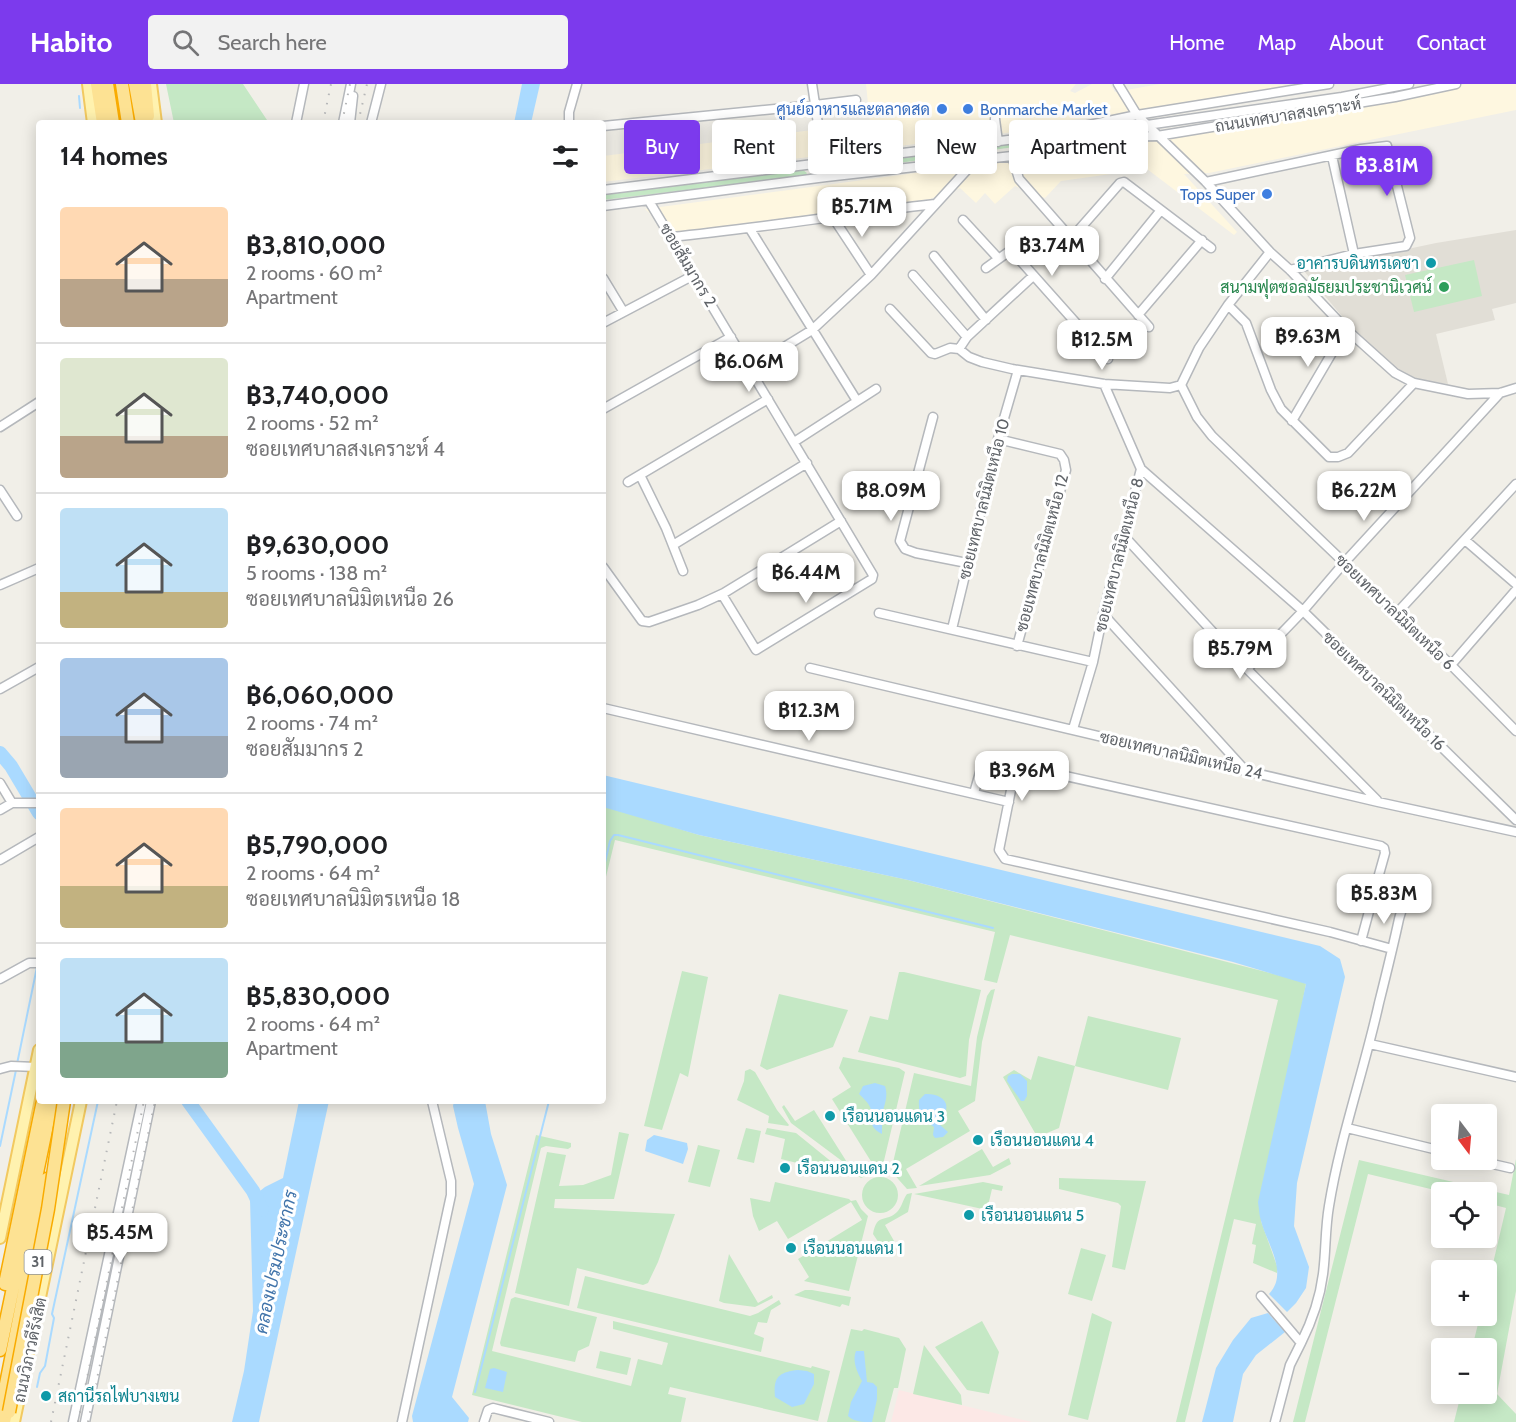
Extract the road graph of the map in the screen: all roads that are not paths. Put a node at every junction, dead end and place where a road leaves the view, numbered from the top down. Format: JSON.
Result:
{"nodes":[{"id":1,"x":122,"y":84,"type":"edge"},
{"id":2,"x":134,"y":84,"type":"edge"},
{"id":3,"x":145,"y":84,"type":"edge"},
{"id":4,"x":151,"y":84,"type":"edge"},
{"id":5,"x":304,"y":84,"type":"edge"},
{"id":6,"x":353,"y":84,"type":"edge"},
{"id":7,"x":381,"y":84,"type":"edge"},
{"id":8,"x":577,"y":84,"type":"edge"},
{"id":9,"x":812,"y":84,"type":"edge"},
{"id":10,"x":1118,"y":84,"type":"edge"},
{"id":11,"x":1329,"y":84,"type":"edge"},
{"id":12,"x":1409,"y":84,"type":"edge"},
{"id":13,"x":1456,"y":84,"type":"edge"},
{"id":14,"x":97,"y":85,"type":"edge"},
{"id":15,"x":856,"y":99,"type":"dead end"},
{"id":16,"x":814,"y":105,"type":"junction"},
{"id":17,"x":1137,"y":115,"type":"junction"},
{"id":18,"x":995,"y":119,"type":"dead end"},
{"id":19,"x":93,"y":120,"type":"edge"},
{"id":20,"x":103,"y":120,"type":"edge"},
{"id":21,"x":112,"y":120,"type":"edge"},
{"id":22,"x":128,"y":120,"type":"edge"},
{"id":23,"x":140,"y":120,"type":"edge"},
{"id":24,"x":149,"y":120,"type":"edge"},
{"id":25,"x":156,"y":120,"type":"edge"},
{"id":26,"x":297,"y":120,"type":"edge"},
{"id":27,"x":344,"y":120,"type":"edge"},
{"id":28,"x":350,"y":120,"type":"edge"},
{"id":29,"x":372,"y":120,"type":"edge"},
{"id":30,"x":568,"y":120,"type":"edge"},
{"id":31,"x":817,"y":120,"type":"edge"},
{"id":32,"x":1119,"y":120,"type":"edge"},
{"id":33,"x":1142,"y":120,"type":"edge"},
{"id":34,"x":1148,"y":125,"type":"joint"},
{"id":35,"x":606,"y":126,"type":"edge"},
{"id":36,"x":1148,"y":136,"type":"edge"},
{"id":37,"x":1157,"y":136,"type":"junction"},
{"id":38,"x":1009,"y":140,"type":"edge"},
{"id":39,"x":998,"y":142,"type":"junction"},
{"id":40,"x":903,"y":153,"type":"edge"},
{"id":41,"x":1332,"y":156,"type":"junction"},
{"id":42,"x":808,"y":165,"type":"edge"},
{"id":43,"x":915,"y":167,"type":"edge"},
{"id":44,"x":826,"y":174,"type":"edge"},
{"id":45,"x":963,"y":174,"type":"edge"},
{"id":46,"x":1017,"y":174,"type":"edge"},
{"id":47,"x":826,"y":177,"type":"junction"},
{"id":48,"x":1206,"y":182,"type":"junction"},
{"id":49,"x":606,"y":190,"type":"edge"},
{"id":50,"x":649,"y":201,"type":"junction"},
{"id":51,"x":935,"y":204,"type":"junction"},
{"id":52,"x":606,"y":206,"type":"edge"},
{"id":53,"x":1161,"y":210,"type":"junction"},
{"id":54,"x":832,"y":216,"type":"junction"},
{"id":55,"x":963,"y":220,"type":"dead end"},
{"id":56,"x":750,"y":229,"type":"junction"},
{"id":57,"x":671,"y":237,"type":"junction"},
{"id":58,"x":1070,"y":240,"type":"junction"},
{"id":59,"x":1202,"y":240,"type":"junction"},
{"id":60,"x":1211,"y":248,"type":"dead end"},
{"id":61,"x":1270,"y":252,"type":"junction"},
{"id":62,"x":1354,"y":254,"type":"junction"},
{"id":63,"x":934,"y":256,"type":"dead end"},
{"id":64,"x":998,"y":258,"type":"junction"},
{"id":65,"x":986,"y":268,"type":"dead end"},
{"id":66,"x":1290,"y":270,"type":"junction"},
{"id":67,"x":694,"y":275,"type":"junction"},
{"id":68,"x":871,"y":275,"type":"junction"},
{"id":69,"x":913,"y":275,"type":"dead end"},
{"id":70,"x":1033,"y":276,"type":"junction"},
{"id":71,"x":1105,"y":279,"type":"junction"},
{"id":72,"x":606,"y":283,"type":"edge"},
{"id":73,"x":1228,"y":305,"type":"junction"},
{"id":74,"x":890,"y":309,"type":"dead end"},
{"id":75,"x":623,"y":311,"type":"junction"},
{"id":76,"x":1138,"y":315,"type":"junction"},
{"id":77,"x":986,"y":320,"type":"junction"},
{"id":78,"x":606,"y":321,"type":"edge"},
{"id":79,"x":1149,"y":327,"type":"dead end"},
{"id":80,"x":1346,"y":329,"type":"junction"},
{"id":81,"x":812,"y":330,"type":"junction"},
{"id":82,"x":731,"y":337,"type":"junction"},
{"id":83,"x":968,"y":337,"type":"junction"},
{"id":84,"x":959,"y":349,"type":"junction"},
{"id":85,"x":1107,"y":359,"type":"dead end"},
{"id":86,"x":750,"y":368,"type":"junction"},
{"id":87,"x":1018,"y":370,"type":"junction"},
{"id":88,"x":1414,"y":383,"type":"junction"},
{"id":89,"x":1104,"y":384,"type":"junction"},
{"id":90,"x":1181,"y":385,"type":"junction"},
{"id":91,"x":1516,"y":388,"type":"edge"},
{"id":92,"x":876,"y":389,"type":"dead end"},
{"id":93,"x":1500,"y":393,"type":"junction"},
{"id":94,"x":768,"y":399,"type":"junction"},
{"id":95,"x":857,"y":401,"type":"junction"},
{"id":96,"x":36,"y":404,"type":"edge"},
{"id":97,"x":606,"y":407,"type":"edge"},
{"id":98,"x":933,"y":417,"type":"dead end"},
{"id":99,"x":1292,"y":421,"type":"junction"},
{"id":100,"x":0,"y":427,"type":"edge"},
{"id":101,"x":998,"y":439,"type":"junction"},
{"id":102,"x":794,"y":442,"type":"junction"},
{"id":103,"x":807,"y":463,"type":"junction"},
{"id":104,"x":1141,"y":469,"type":"junction"},
{"id":105,"x":640,"y":475,"type":"junction"},
{"id":106,"x":628,"y":482,"type":"dead end"},
{"id":107,"x":1516,"y":484,"type":"edge"},
{"id":108,"x":0,"y":490,"type":"edge"},
{"id":109,"x":17,"y":516,"type":"dead end"},
{"id":110,"x":841,"y":521,"type":"junction"},
{"id":111,"x":1124,"y":536,"type":"junction"},
{"id":112,"x":1465,"y":540,"type":"junction"},
{"id":113,"x":673,"y":545,"type":"junction"},
{"id":114,"x":967,"y":562,"type":"junction"},
{"id":115,"x":1344,"y":563,"type":"junction"},
{"id":116,"x":36,"y":569,"type":"edge"},
{"id":117,"x":606,"y":571,"type":"edge"},
{"id":118,"x":683,"y":571,"type":"dead end"},
{"id":119,"x":1516,"y":584,"type":"edge"},
{"id":120,"x":0,"y":585,"type":"edge"},
{"id":121,"x":1516,"y":590,"type":"edge"},
{"id":122,"x":724,"y":593,"type":"junction"},
{"id":123,"x":1303,"y":611,"type":"junction"},
{"id":124,"x":879,"y":613,"type":"dead end"},
{"id":125,"x":1103,"y":614,"type":"junction"},
{"id":126,"x":1396,"y":614,"type":"junction"},
{"id":127,"x":952,"y":629,"type":"junction"},
{"id":128,"x":1017,"y":646,"type":"junction"},
{"id":129,"x":1093,"y":662,"type":"junction"},
{"id":130,"x":1451,"y":665,"type":"junction"},
{"id":131,"x":810,"y":668,"type":"dead end"},
{"id":132,"x":36,"y":669,"type":"edge"},
{"id":133,"x":1247,"y":669,"type":"junction"},
{"id":134,"x":0,"y":689,"type":"edge"},
{"id":135,"x":606,"y":709,"type":"edge"},
{"id":136,"x":1073,"y":729,"type":"junction"},
{"id":137,"x":1516,"y":731,"type":"edge"},
{"id":138,"x":1016,"y":765,"type":"junction"},
{"id":139,"x":1244,"y":770,"type":"junction"},
{"id":140,"x":0,"y":783,"type":"edge"},
{"id":141,"x":974,"y":793,"type":"junction"},
{"id":142,"x":1009,"y":802,"type":"junction"},
{"id":143,"x":1378,"y":802,"type":"junction"},
{"id":144,"x":12,"y":803,"type":"junction"},
{"id":145,"x":34,"y":803,"type":"edge"},
{"id":146,"x":0,"y":810,"type":"edge"},
{"id":147,"x":1516,"y":820,"type":"edge"},
{"id":148,"x":1516,"y":832,"type":"edge"},
{"id":149,"x":36,"y":839,"type":"edge"},
{"id":150,"x":0,"y":860,"type":"edge"},
{"id":151,"x":1378,"y":878,"type":"junction"},
{"id":152,"x":1361,"y":941,"type":"junction"},
{"id":153,"x":1392,"y":949,"type":"junction"},
{"id":154,"x":36,"y":963,"type":"edge"},
{"id":155,"x":0,"y":979,"type":"edge"},
{"id":156,"x":1370,"y":1044,"type":"junction"},
{"id":157,"x":36,"y":1067,"type":"joint"},
{"id":158,"x":0,"y":1069,"type":"edge"},
{"id":159,"x":1516,"y":1077,"type":"edge"},
{"id":160,"x":42,"y":1104,"type":"edge"},
{"id":161,"x":51,"y":1104,"type":"edge"},
{"id":162,"x":62,"y":1104,"type":"edge"},
{"id":163,"x":63,"y":1104,"type":"edge"},
{"id":164,"x":68,"y":1104,"type":"edge"},
{"id":165,"x":80,"y":1104,"type":"edge"},
{"id":166,"x":141,"y":1104,"type":"edge"},
{"id":167,"x":150,"y":1104,"type":"edge"},
{"id":168,"x":433,"y":1104,"type":"edge"},
{"id":169,"x":1347,"y":1128,"type":"junction"},
{"id":170,"x":1431,"y":1148,"type":"edge"},
{"id":171,"x":1497,"y":1165,"type":"edge"},
{"id":172,"x":1510,"y":1168,"type":"dead end"},
{"id":173,"x":68,"y":1172,"type":"junction"},
{"id":174,"x":0,"y":1237,"type":"edge"},
{"id":175,"x":1261,"y":1296,"type":"dead end"},
{"id":176,"x":0,"y":1312,"type":"edge"},
{"id":177,"x":1301,"y":1343,"type":"junction"},
{"id":178,"x":0,"y":1350,"type":"edge"},
{"id":179,"x":0,"y":1413,"type":"edge"},
{"id":180,"x":5,"y":1422,"type":"edge"},
{"id":181,"x":14,"y":1422,"type":"edge"},
{"id":182,"x":21,"y":1422,"type":"edge"},
{"id":183,"x":73,"y":1422,"type":"edge"},
{"id":184,"x":85,"y":1422,"type":"edge"},
{"id":185,"x":402,"y":1422,"type":"edge"},
{"id":186,"x":484,"y":1422,"type":"edge"},
{"id":187,"x":549,"y":1422,"type":"edge"},
{"id":188,"x":1275,"y":1422,"type":"edge"}],
"edges":[{"from":1,"to":22,"type":"highway"},
{"from":2,"to":23,"type":"highway"},
{"from":3,"to":24,"type":"highway"},
{"from":4,"to":25,"type":"main road"},
{"from":5,"to":26,"type":"street"},
{"from":6,"to":27,"type":"street"},
{"from":6,"to":28,"type":"street"},
{"from":7,"to":29,"type":"street"},
{"from":8,"to":30,"type":"street"},
{"from":9,"to":16,"type":"street"},
{"from":10,"to":17,"type":"street"},
{"from":11,"to":17,"type":"street","name":"ถนนเทศบาลสงเคราะห์"},
{"from":12,"to":34,"type":"street","name":"ถนนเทศบาลสงเคราะห์"},
{"from":13,"to":37,"type":"street","name":"ถนนเทศบาลสงเคราะห์"},
{"from":14,"to":19,"type":"main road"},
{"from":14,"to":20,"type":"highway"},
{"from":14,"to":21,"type":"highway"},
{"from":15,"to":16,"type":"street"},
{"from":16,"to":31,"type":"street"},
{"from":16,"to":35,"type":"street"},
{"from":17,"to":32,"type":"street","name":"ถนนเทศบาลสงเคราะห์"},
{"from":17,"to":33,"type":"street"},
{"from":18,"to":39,"type":"street"},
{"from":34,"to":37,"type":"street"},
{"from":36,"to":37,"type":"street","name":"ถนนเทศบาลสงเคราะห์"},
{"from":37,"to":48,"type":"street"},
{"from":38,"to":39,"type":"street","name":"ถนนเทศบาลสงเคราะห์"},
{"from":39,"to":40,"type":"street","name":"ถนนเทศบาลสงเคราะห์"},
{"from":41,"to":48,"type":"street"},
{"from":41,"to":62,"type":"street"},
{"from":41,"to":62,"type":"street"},
{"from":42,"to":49,"type":"street","name":"ถนนเทศบาลสงเคราะห์"},
{"from":43,"to":47,"type":"street","name":"ถนนเทศบาลสงเคราะห์"},
{"from":44,"to":47,"type":"street"},
{"from":45,"to":51,"type":"street"},
{"from":46,"to":58,"type":"street"},
{"from":47,"to":50,"type":"street","name":"ถนนเทศบาลสงเคราะห์"},
{"from":48,"to":61,"type":"street"},
{"from":50,"to":52,"type":"street","name":"ถนนเทศบาลสงเคราะห์"},
{"from":50,"to":57,"type":"street","name":"ซอยสัมมากร 2"},
{"from":51,"to":54,"type":"street"},
{"from":51,"to":68,"type":"street"},
{"from":53,"to":58,"type":"street"},
{"from":53,"to":59,"type":"street"},
{"from":53,"to":71,"type":"street"},
{"from":54,"to":56,"type":"street"},
{"from":54,"to":68,"type":"street"},
{"from":55,"to":64,"type":"street"},
{"from":56,"to":57,"type":"street"},
{"from":56,"to":81,"type":"street"},
{"from":57,"to":67,"type":"street","name":"ซอยสัมมากร 2"},
{"from":58,"to":71,"type":"street"},
{"from":59,"to":60,"type":"street"},
{"from":59,"to":76,"type":"street"},
{"from":61,"to":66,"type":"street"},
{"from":61,"to":73,"type":"street"},
{"from":62,"to":66,"type":"street"},
{"from":63,"to":77,"type":"street"},
{"from":64,"to":65,"type":"street"},
{"from":64,"to":70,"type":"street"},
{"from":66,"to":80,"type":"street"},
{"from":67,"to":75,"type":"street"},
{"from":67,"to":82,"type":"street","name":"ซอยสัมมากร 2"},
{"from":68,"to":81,"type":"street"},
{"from":69,"to":83,"type":"street"},
{"from":70,"to":77,"type":"street"},
{"from":70,"to":85,"type":"street"},
{"from":71,"to":76,"type":"street"},
{"from":72,"to":75,"type":"street"},
{"from":73,"to":90,"type":"street"},
{"from":73,"to":99,"type":"street"},
{"from":74,"to":84,"type":"street"},
{"from":75,"to":78,"type":"street"},
{"from":76,"to":79,"type":"street"},
{"from":77,"to":83,"type":"street"},
{"from":80,"to":88,"type":"street"},
{"from":80,"to":99,"type":"street"},
{"from":81,"to":86,"type":"street"},
{"from":81,"to":95,"type":"street"},
{"from":82,"to":86,"type":"street","name":"ซอยสัมมากร 2"},
{"from":82,"to":97,"type":"street"},
{"from":83,"to":84,"type":"street"},
{"from":84,"to":87,"type":"street"},
{"from":86,"to":94,"type":"street","name":"ซอยสัมมากร 2"},
{"from":87,"to":89,"type":"street"},
{"from":87,"to":101,"type":"street","name":"ซอยเทศบาลนิมิตเหนือ 10"},
{"from":88,"to":93,"type":"street"},
{"from":88,"to":99,"type":"street"},
{"from":89,"to":90,"type":"street"},
{"from":89,"to":104,"type":"street","name":"ซอยเทศบาลนิมิตเหนือ 8"},
{"from":90,"to":115,"type":"street","name":"ซอยเทศบาลนิมิตเหนือ 6"},
{"from":91,"to":93,"type":"street"},
{"from":92,"to":95,"type":"street"},
{"from":93,"to":115,"type":"street"},
{"from":94,"to":102,"type":"street","name":"ซอยสัมมากร 2"},
{"from":94,"to":105,"type":"street"},
{"from":95,"to":102,"type":"street"},
{"from":96,"to":100,"type":"street"},
{"from":98,"to":114,"type":"street"},
{"from":101,"to":114,"type":"street","name":"ซอยเทศบาลนิมิตเหนือ 10"},
{"from":101,"to":128,"type":"street","name":"ซอยเทศบาลนิมิตเหนือ 12"},
{"from":102,"to":103,"type":"street","name":"ซอยสัมมากร 2"},
{"from":103,"to":110,"type":"street","name":"ซอยสัมมากร 2"},
{"from":103,"to":113,"type":"street"},
{"from":104,"to":111,"type":"street","name":"ซอยเทศบาลนิมิตเหนือ 8"},
{"from":104,"to":123,"type":"street","name":"ซอยเทศบาลนิมิตเหนือ 16"},
{"from":105,"to":106,"type":"street"},
{"from":105,"to":113,"type":"street"},
{"from":107,"to":112,"type":"street"},
{"from":108,"to":109,"type":"street"},
{"from":110,"to":122,"type":"street"},
{"from":110,"to":122,"type":"street","name":"ซอยสัมมากร 2"},
{"from":111,"to":125,"type":"street","name":"ซอยเทศบาลนิมิตเหนือ 8"},
{"from":111,"to":133,"type":"street"},
{"from":112,"to":119,"type":"street"},
{"from":112,"to":126,"type":"street"},
{"from":113,"to":118,"type":"street"},
{"from":114,"to":127,"type":"street","name":"ซอยเทศบาลนิมิตเหนือ 10"},
{"from":115,"to":123,"type":"street"},
{"from":115,"to":126,"type":"street","name":"ซอยเทศบาลนิมิตเหนือ 6"},
{"from":116,"to":120,"type":"street"},
{"from":117,"to":122,"type":"street"},
{"from":121,"to":130,"type":"street"},
{"from":123,"to":133,"type":"street"},
{"from":123,"to":147,"type":"street","name":"ซอยเทศบาลนิมิตเหนือ 16"},
{"from":124,"to":127,"type":"street"},
{"from":125,"to":129,"type":"street","name":"ซอยเทศบาลนิมิตเหนือ 8"},
{"from":125,"to":139,"type":"street"},
{"from":126,"to":130,"type":"street","name":"ซอยเทศบาลนิมิตเหนือ 6"},
{"from":127,"to":128,"type":"street"},
{"from":128,"to":129,"type":"street"},
{"from":129,"to":136,"type":"street","name":"ซอยเทศบาลนิมิตเหนือ 8"},
{"from":130,"to":137,"type":"street","name":"ซอยเทศบาลนิมิตเหนือ 6"},
{"from":131,"to":136,"type":"street","name":"ซอยเทศบาลนิมิตเหนือ 24"},
{"from":132,"to":134,"type":"street"},
{"from":133,"to":143,"type":"street"},
{"from":135,"to":141,"type":"street"},
{"from":136,"to":139,"type":"street","name":"ซอยเทศบาลนิมิตเหนือ 24"},
{"from":138,"to":141,"type":"street"},
{"from":138,"to":142,"type":"street"},
{"from":138,"to":151,"type":"street"},
{"from":139,"to":143,"type":"street","name":"ซอยเทศบาลนิมิตเหนือ 24"},
{"from":140,"to":144,"type":"street"},
{"from":141,"to":142,"type":"street"},
{"from":142,"to":152,"type":"street"},
{"from":143,"to":148,"type":"street","name":"ซอยเทศบาลนิมิตเหนือ 24"},
{"from":144,"to":145,"type":"street"},
{"from":144,"to":146,"type":"street"},
{"from":149,"to":150,"type":"street"},
{"from":151,"to":152,"type":"street"},
{"from":151,"to":153,"type":"street"},
{"from":152,"to":153,"type":"street"},
{"from":153,"to":156,"type":"street"},
{"from":154,"to":155,"type":"street"},
{"from":156,"to":159,"type":"street"},
{"from":156,"to":169,"type":"street"},
{"from":157,"to":158,"type":"street"},
{"from":157,"to":174,"type":"main road"},
{"from":160,"to":176,"type":"highway","number":"31"},
{"from":161,"to":178,"type":"highway","number":"31"},
{"from":162,"to":179,"type":"highway","number":"31","bridge":true},
{"from":163,"to":180,"type":"highway","bridge":true},
{"from":164,"to":180,"type":"highway","name":"ถนนวิภาวดีรังสิต","number":"31"},
{"from":165,"to":173,"type":"main road","name":"ถนนวิภาวดีรังสิต","number":"31"},
{"from":166,"to":183,"type":"street"},
{"from":167,"to":184,"type":"street"},
{"from":168,"to":185,"type":"street"},
{"from":169,"to":170,"type":"street"},
{"from":169,"to":177,"type":"street"},
{"from":171,"to":172,"type":"street"},
{"from":173,"to":181,"type":"main road","name":"ถนนวิภาวดีรังสิต","number":"31"},
{"from":173,"to":182,"type":"main road"},
{"from":175,"to":177,"type":"street"},
{"from":177,"to":188,"type":"street"},
{"from":186,"to":187,"type":"street"}]}
